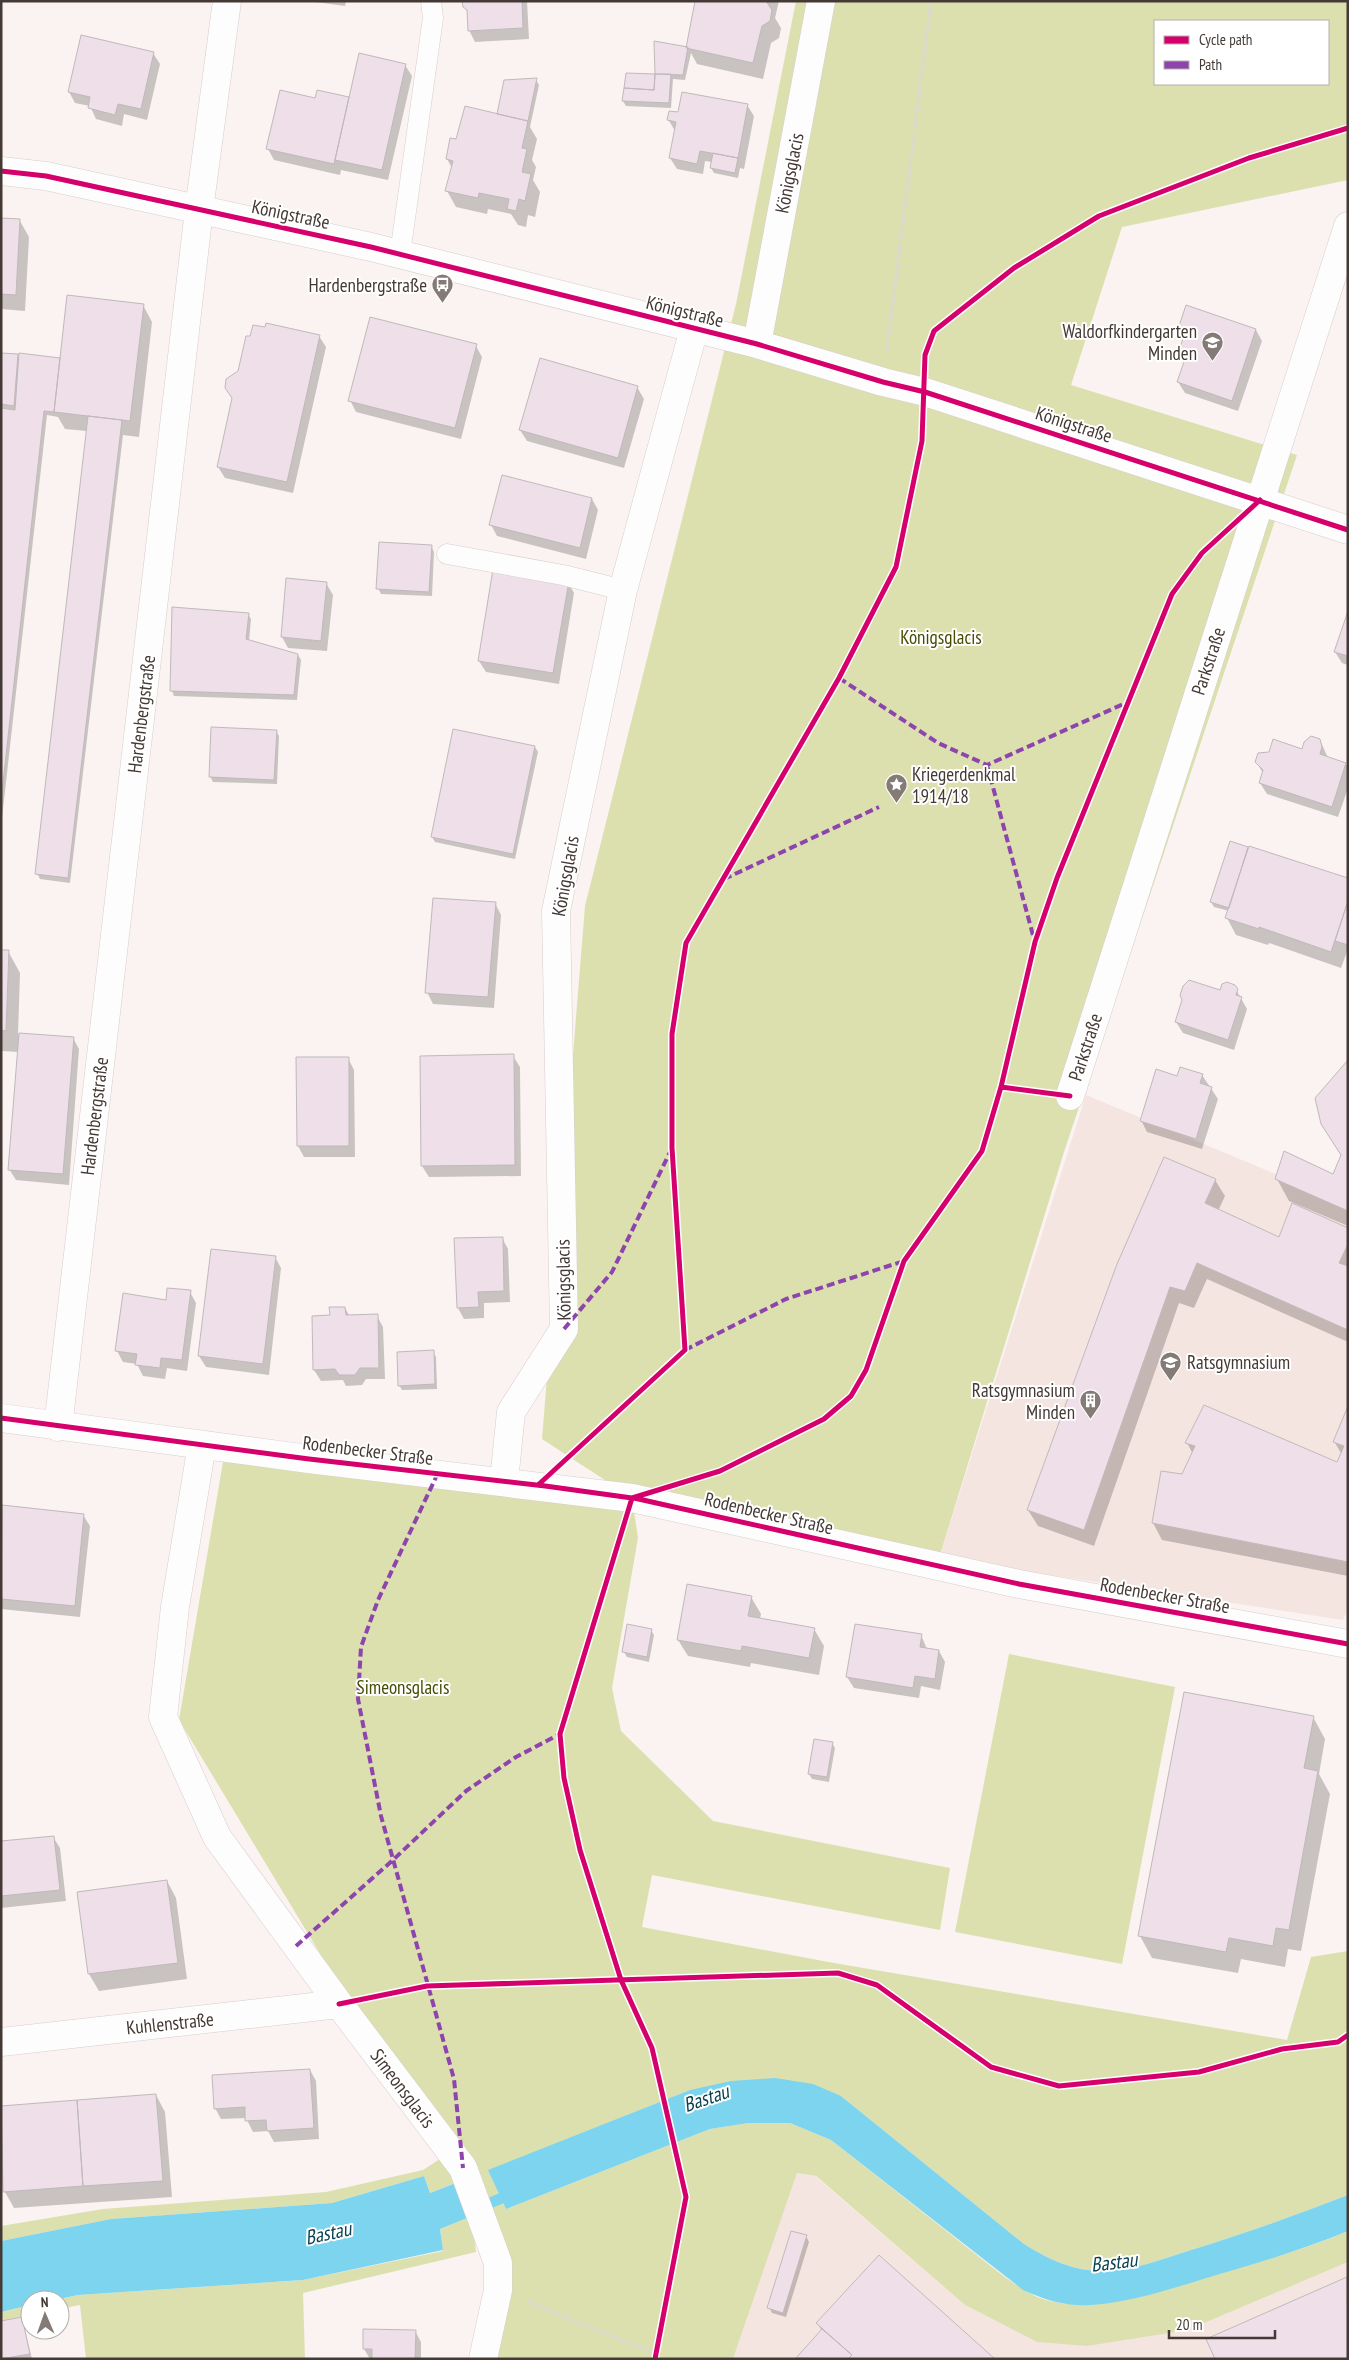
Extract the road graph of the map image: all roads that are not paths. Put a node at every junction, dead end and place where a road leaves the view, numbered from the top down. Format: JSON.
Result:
{"nodes":[{"id":1,"x":227,"y":1,"type":"edge"},
{"id":2,"x":431,"y":1,"type":"edge"},
{"id":3,"x":821,"y":1,"type":"edge"},
{"id":4,"x":1,"y":171,"type":"edge"},
{"id":5,"x":199,"y":210,"type":"junction"},
{"id":6,"x":1348,"y":226,"type":"edge"},
{"id":7,"x":400,"y":254,"type":"junction"},
{"id":8,"x":694,"y":329,"type":"junction"},
{"id":9,"x":757,"y":344,"type":"junction"},
{"id":10,"x":1260,"y":500,"type":"junction"},
{"id":11,"x":1348,"y":530,"type":"edge"},
{"id":12,"x":447,"y":554,"type":"dead end"},
{"id":13,"x":623,"y":590,"type":"junction"},
{"id":14,"x":1070,"y":1096,"type":"dead end"},
{"id":15,"x":1,"y":1418,"type":"edge"},
{"id":16,"x":58,"y":1426,"type":"junction"},
{"id":17,"x":202,"y":1445,"type":"junction"},
{"id":18,"x":504,"y":1481,"type":"junction"},
{"id":19,"x":1348,"y":1644,"type":"edge"},
{"id":20,"x":339,"y":2004,"type":"junction"},
{"id":21,"x":1,"y":2042,"type":"edge"},
{"id":22,"x":483,"y":2359,"type":"edge"}],
"edges":[{"from":1,"to":5,"type":"street","name":"Hardenbergstraße"},
{"from":2,"to":7,"type":"lane"},
{"from":3,"to":9,"type":"street","name":"Königsglacis"},
{"from":4,"to":5,"type":"street","name":"Königstraße"},
{"from":5,"to":7,"type":"street","name":"Königstraße"},
{"from":5,"to":16,"type":"street","name":"Hardenbergstraße"},
{"from":6,"to":10,"type":"street","name":"Parkstraße"},
{"from":7,"to":8,"type":"street","name":"Königstraße"},
{"from":8,"to":9,"type":"street","name":"Königstraße"},
{"from":8,"to":13,"type":"street","name":"Königsglacis"},
{"from":9,"to":10,"type":"street","name":"Königstraße"},
{"from":10,"to":11,"type":"street","name":"Königstraße"},
{"from":10,"to":14,"type":"street","name":"Parkstraße"},
{"from":12,"to":13,"type":"lane"},
{"from":13,"to":18,"type":"street","name":"Königsglacis"},
{"from":15,"to":16,"type":"street","name":"Rodenbecker Straße"},
{"from":16,"to":17,"type":"street","name":"Rodenbecker Straße"},
{"from":17,"to":18,"type":"street","name":"Rodenbecker Straße"},
{"from":17,"to":20,"type":"street","name":"Simeonsglacis"},
{"from":18,"to":19,"type":"street","name":"Rodenbecker Straße"},
{"from":20,"to":21,"type":"street","name":"Kuhlenstraße"},
{"from":20,"to":22,"type":"street","name":"Simeonsglacis"}]}
